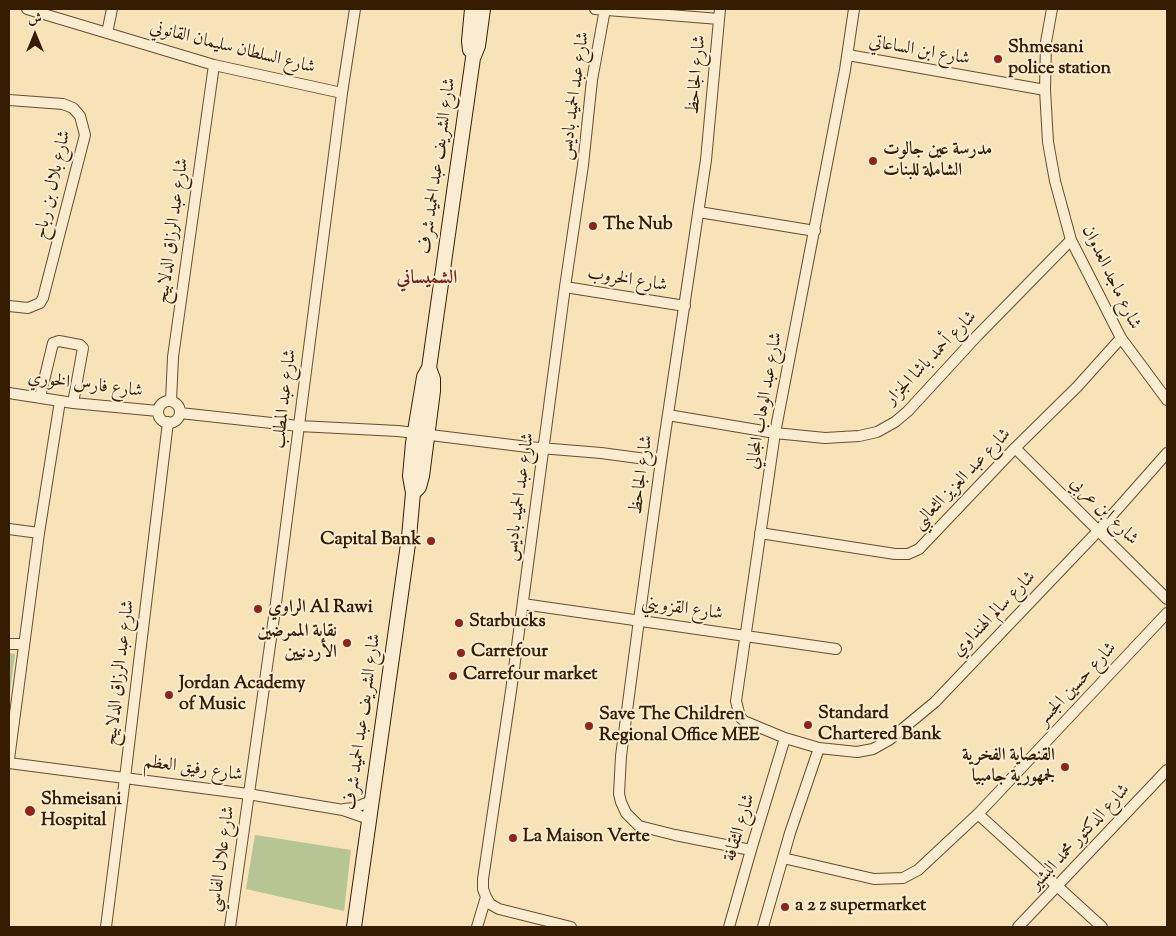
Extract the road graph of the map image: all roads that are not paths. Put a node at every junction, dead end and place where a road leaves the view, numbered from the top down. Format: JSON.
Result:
{"nodes":[{"id":1,"x":27,"y":9,"type":"edge"},
{"id":2,"x":112,"y":9,"type":"edge"},
{"id":3,"x":355,"y":9,"type":"edge"},
{"id":4,"x":472,"y":9,"type":"edge"},
{"id":5,"x":483,"y":9,"type":"edge"},
{"id":6,"x":602,"y":9,"type":"edge"},
{"id":7,"x":854,"y":9,"type":"edge"},
{"id":8,"x":1052,"y":9,"type":"edge"},
{"id":9,"x":719,"y":14,"type":"edge"},
{"id":10,"x":107,"y":33,"type":"junction"},
{"id":11,"x":848,"y":55,"type":"junction"},
{"id":12,"x":473,"y":58,"type":"junction"},
{"id":13,"x":214,"y":65,"type":"junction"},
{"id":14,"x":1044,"y":90,"type":"junction"},
{"id":15,"x":342,"y":93,"type":"junction"},
{"id":16,"x":9,"y":100,"type":"edge"},
{"id":17,"x":699,"y":212,"type":"junction"},
{"id":18,"x":815,"y":231,"type":"junction"},
{"id":19,"x":1071,"y":240,"type":"junction"},
{"id":20,"x":565,"y":288,"type":"junction"},
{"id":21,"x":9,"y":306,"type":"edge"},
{"id":22,"x":685,"y":306,"type":"junction"},
{"id":23,"x":1121,"y":338,"type":"junction"},
{"id":24,"x":9,"y":393,"type":"edge"},
{"id":25,"x":40,"y":397,"type":"junction"},
{"id":26,"x":1167,"y":400,"type":"edge"},
{"id":27,"x":60,"y":401,"type":"junction"},
{"id":28,"x":171,"y":401,"type":"junction"},
{"id":29,"x":73,"y":402,"type":"junction"},
{"id":30,"x":158,"y":411,"type":"junction"},
{"id":31,"x":180,"y":412,"type":"junction"},
{"id":32,"x":668,"y":415,"type":"junction"},
{"id":33,"x":168,"y":422,"type":"junction"},
{"id":34,"x":298,"y":426,"type":"junction"},
{"id":35,"x":775,"y":433,"type":"junction"},
{"id":36,"x":421,"y":434,"type":"junction"},
{"id":37,"x":544,"y":448,"type":"junction"},
{"id":38,"x":1015,"y":448,"type":"junction"},
{"id":39,"x":1167,"y":453,"type":"edge"},
{"id":40,"x":660,"y":461,"type":"junction"},
{"id":41,"x":9,"y":529,"type":"edge"},
{"id":42,"x":1098,"y":532,"type":"junction"},
{"id":43,"x":39,"y":533,"type":"junction"},
{"id":44,"x":760,"y":533,"type":"junction"},
{"id":45,"x":1167,"y":599,"type":"edge"},
{"id":46,"x":523,"y":604,"type":"junction"},
{"id":47,"x":1167,"y":614,"type":"edge"},
{"id":48,"x":639,"y":620,"type":"junction"},
{"id":49,"x":746,"y":636,"type":"junction"},
{"id":50,"x":9,"y":644,"type":"edge"},
{"id":51,"x":24,"y":644,"type":"junction"},
{"id":52,"x":836,"y":648,"type":"dead end"},
{"id":53,"x":785,"y":738,"type":"junction"},
{"id":54,"x":819,"y":748,"type":"junction"},
{"id":55,"x":9,"y":761,"type":"edge"},
{"id":56,"x":1167,"y":770,"type":"edge"},
{"id":57,"x":125,"y":778,"type":"junction"},
{"id":58,"x":248,"y":794,"type":"junction"},
{"id":59,"x":372,"y":801,"type":"junction"},
{"id":60,"x":343,"y":810,"type":"junction"},
{"id":61,"x":978,"y":814,"type":"junction"},
{"id":62,"x":369,"y":819,"type":"junction"},
{"id":63,"x":751,"y":850,"type":"junction"},
{"id":64,"x":783,"y":858,"type":"junction"},
{"id":65,"x":1058,"y":887,"type":"junction"},
{"id":66,"x":486,"y":897,"type":"junction"},
{"id":67,"x":106,"y":927,"type":"edge"},
{"id":68,"x":230,"y":927,"type":"edge"},
{"id":69,"x":354,"y":927,"type":"edge"},
{"id":70,"x":477,"y":927,"type":"edge"},
{"id":71,"x":571,"y":927,"type":"edge"},
{"id":72,"x":729,"y":927,"type":"edge"},
{"id":73,"x":763,"y":927,"type":"edge"},
{"id":74,"x":1018,"y":927,"type":"edge"},
{"id":75,"x":1102,"y":927,"type":"edge"}],
"edges":[{"from":1,"to":10,"type":"street","name":"شارع السلطان سليمان القانوني"},
{"from":2,"to":10,"type":"street"},
{"from":3,"to":15,"type":"street","name":"شارع عبد المطلب"},
{"from":4,"to":12,"type":"street","name":"شارع الشريف عبد الحميد شرف"},
{"from":5,"to":12,"type":"street","name":"شارع الشريف عبد الحميد شرف"},
{"from":6,"to":9,"type":"street"},
{"from":6,"to":20,"type":"street","name":"شارع عبد الحميد باديس"},
{"from":7,"to":11,"type":"street","name":"شارع عبد الوهاب المجالي"},
{"from":8,"to":14,"type":"street","name":"شارع ماجد العدوان"},
{"from":9,"to":17,"type":"street","name":"شارع الجاحظ"},
{"from":10,"to":13,"type":"street","name":"شارع السلطان سليمان القانوني"},
{"from":11,"to":14,"type":"street","name":"شارع ابن الساعاتي"},
{"from":11,"to":18,"type":"street","name":"شارع عبد الوهاب المجالي"},
{"from":12,"to":36,"type":"street","name":"شارع الشريف عبد الحميد شرف"},
{"from":13,"to":15,"type":"street","name":"شارع السلطان سليمان القانوني"},
{"from":13,"to":28,"type":"street","name":"شارع عبد الرزاق الدلابيح"},
{"from":14,"to":19,"type":"street","name":"شارع ماجد العدوان"},
{"from":15,"to":34,"type":"street","name":"شارع عبد المطلب"},
{"from":16,"to":21,"type":"street","name":"شارع بلال بن رباح"},
{"from":17,"to":18,"type":"street"},
{"from":17,"to":22,"type":"street","name":"شارع الجاحظ"},
{"from":18,"to":35,"type":"street","name":"شارع عبد الوهاب المجالي"},
{"from":19,"to":23,"type":"street","name":"شارع ماجد العدوان"},
{"from":19,"to":35,"type":"street","name":"شارع أحمد باشا الجزار"},
{"from":20,"to":22,"type":"street","name":"شارع الخروب"},
{"from":20,"to":37,"type":"street","name":"شارع عبد الحميد باديس"},
{"from":22,"to":32,"type":"street","name":"شارع الجاحظ"},
{"from":23,"to":26,"type":"street","name":"شارع ماجد العدوان"},
{"from":23,"to":38,"type":"street","name":"شارع عبد العزيز الثعالبي"},
{"from":24,"to":25,"type":"street","name":"شارع فارس الخوري"},
{"from":25,"to":27,"type":"street","name":"شارع فارس الخوري"},
{"from":25,"to":29,"type":"street"},
{"from":27,"to":29,"type":"street","name":"شارع فارس الخوري"},
{"from":27,"to":43,"type":"street"},
{"from":28,"to":30,"type":"street"},
{"from":28,"to":31,"type":"street"},
{"from":29,"to":30,"type":"street","name":"شارع فارس الخوري"},
{"from":30,"to":33,"type":"street"},
{"from":31,"to":33,"type":"street"},
{"from":31,"to":34,"type":"street"},
{"from":32,"to":35,"type":"street","name":"شارع أحمد باشا الجزار"},
{"from":32,"to":40,"type":"street","name":"شارع الجاحظ"},
{"from":33,"to":57,"type":"street","name":"شارع عبد الرزاق الدلابيح"},
{"from":34,"to":36,"type":"street"},
{"from":34,"to":58,"type":"street","name":"شارع عبد المطلب"},
{"from":35,"to":44,"type":"street","name":"شارع عبد الوهاب المجالي"},
{"from":36,"to":37,"type":"street"},
{"from":36,"to":59,"type":"street","name":"شارع الشريف عبد الحميد شرف"},
{"from":37,"to":40,"type":"street"},
{"from":37,"to":46,"type":"street","name":"شارع عبد الحميد باديس"},
{"from":38,"to":42,"type":"street","name":"شارع ابن عربي"},
{"from":38,"to":44,"type":"street","name":"شارع عبد العزيز الثعالبي"},
{"from":39,"to":42,"type":"street","name":"شارع سالم الهنداوي"},
{"from":40,"to":48,"type":"street","name":"شارع الجاحظ"},
{"from":41,"to":43,"type":"street"},
{"from":42,"to":45,"type":"street","name":"شارع ابن عربي"},
{"from":42,"to":54,"type":"street","name":"شارع سالم الهنداوي"},
{"from":43,"to":51,"type":"street"},
{"from":44,"to":49,"type":"street","name":"شارع عبد الوهاب المجالي"},
{"from":46,"to":48,"type":"street","name":"شارع القزويني"},
{"from":46,"to":66,"type":"street","name":"شارع عبد الحميد باديس"},
{"from":47,"to":61,"type":"street","name":"شارع حسين الجسر"},
{"from":48,"to":49,"type":"street","name":"شارع القزويني"},
{"from":48,"to":63,"type":"street","name":"شارع الجاحظ"},
{"from":49,"to":52,"type":"street","name":"شارع القزويني"},
{"from":49,"to":53,"type":"street","name":"شارع عبد الوهاب المجالي"},
{"from":50,"to":51,"type":"street"},
{"from":51,"to":55,"type":"street"},
{"from":53,"to":54,"type":"street","name":"شارع عبد الوهاب المجالي"},
{"from":53,"to":63,"type":"street","name":"شارع الثقافة"},
{"from":54,"to":64,"type":"street"},
{"from":55,"to":57,"type":"street","name":"شارع رفيق العظم"},
{"from":56,"to":65,"type":"street","name":"شارع الدكتور محمد البشير"},
{"from":57,"to":58,"type":"street","name":"شارع رفيق العظم"},
{"from":57,"to":67,"type":"street","name":"شارع عبد الرزاق الدلابيح"},
{"from":58,"to":60,"type":"street","name":"شارع رفيق العظم"},
{"from":58,"to":68,"type":"street","name":"شارع علال الفاسي"},
{"from":59,"to":60,"type":"street","name":"شارع رفيق العظم"},
{"from":59,"to":62,"type":"street","name":"شارع الشريف عبد الحميد شرف"},
{"from":60,"to":62,"type":"street","name":"شارع رفيق العظم"},
{"from":61,"to":64,"type":"street","name":"شارع حسين الجسر"},
{"from":61,"to":65,"type":"street"},
{"from":62,"to":69,"type":"street","name":"شارع الشريف عبد الحميد شرف"},
{"from":63,"to":72,"type":"street","name":"شارع الثقافة"},
{"from":64,"to":73,"type":"street"},
{"from":65,"to":74,"type":"street","name":"شارع الدكتور محمد البشير"},
{"from":65,"to":75,"type":"street"},
{"from":66,"to":70,"type":"street"},
{"from":66,"to":71,"type":"street"}]}
